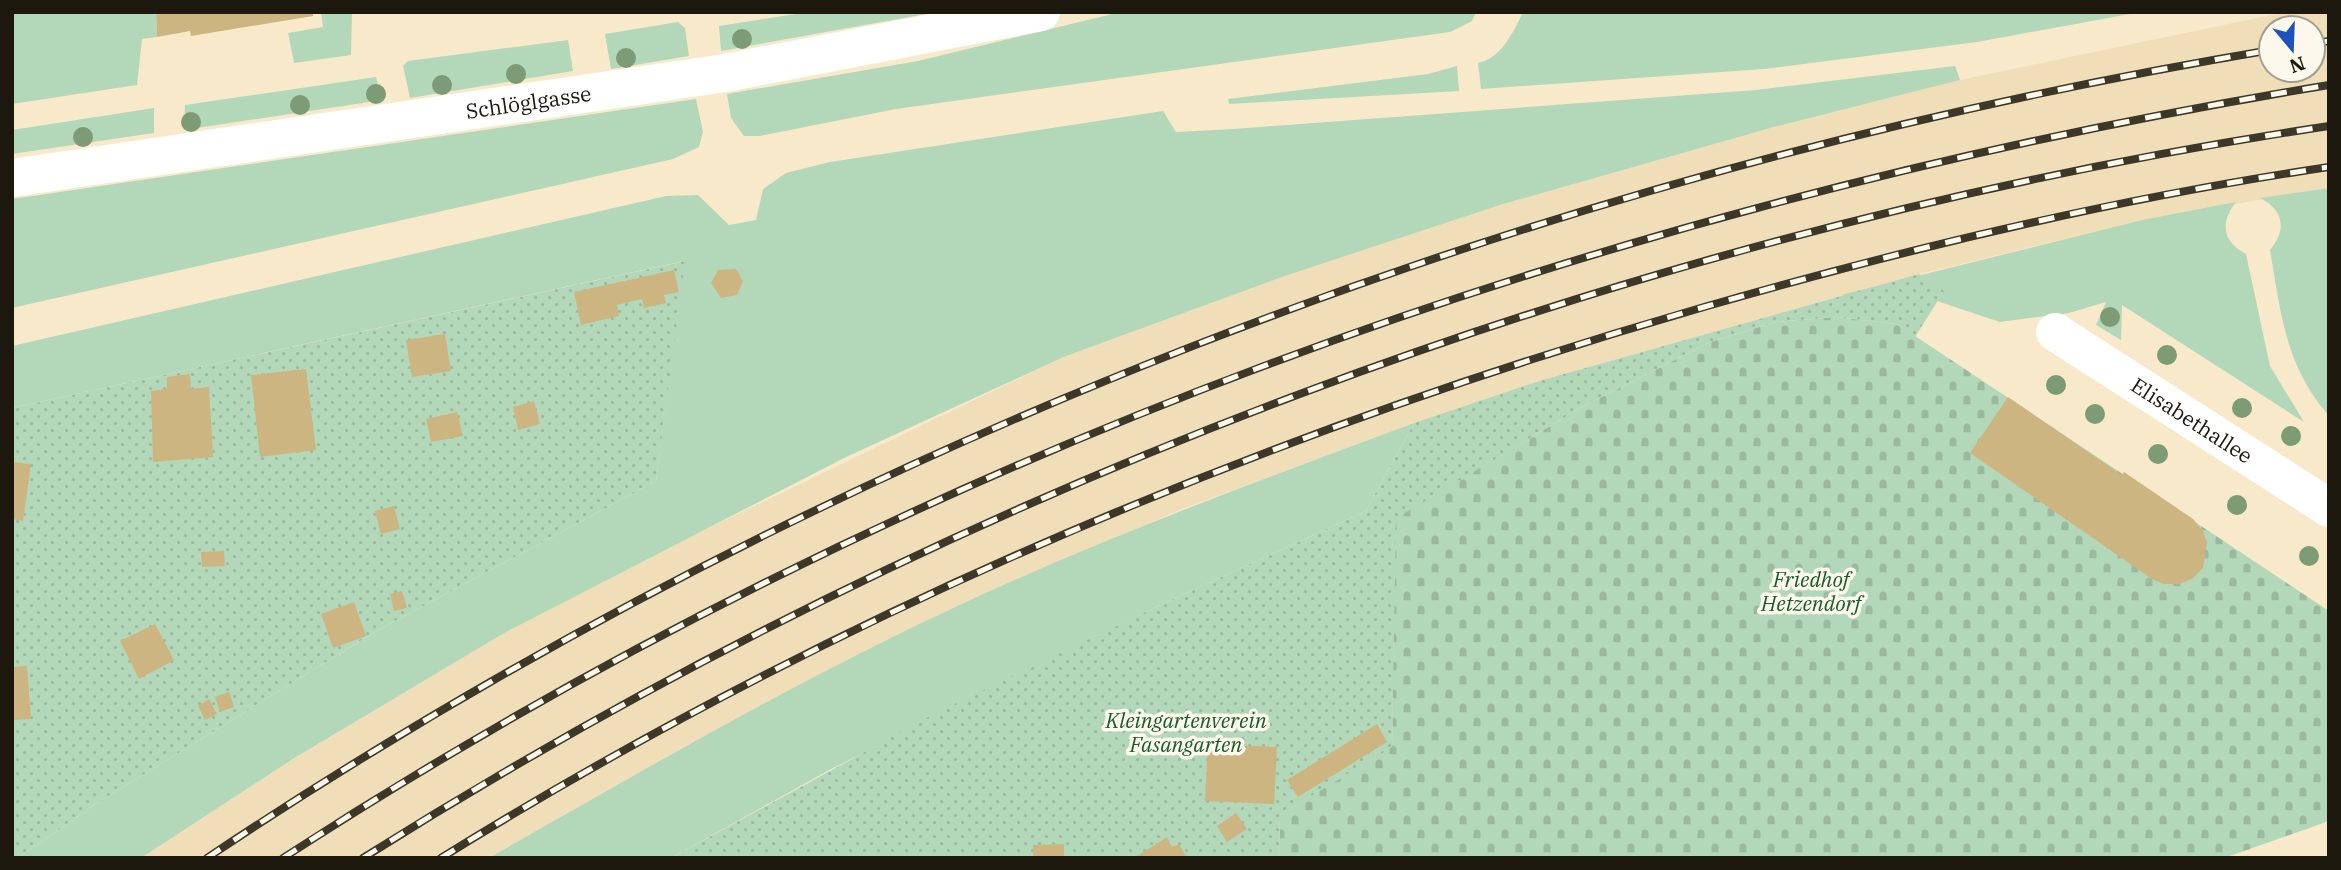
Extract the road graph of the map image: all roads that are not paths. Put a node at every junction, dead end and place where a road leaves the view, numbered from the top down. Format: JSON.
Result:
{"nodes":[{"id":1,"x":1041,"y":12,"type":"edge"},
{"id":2,"x":12,"y":177,"type":"edge"},
{"id":3,"x":2054,"y":332,"type":"dead end"},
{"id":4,"x":2329,"y":508,"type":"edge"}],
"edges":[{"from":1,"to":2,"type":"street","name":"Schlöglgasse"},
{"from":3,"to":4,"type":"street","name":"Elisabethallee"}]}
